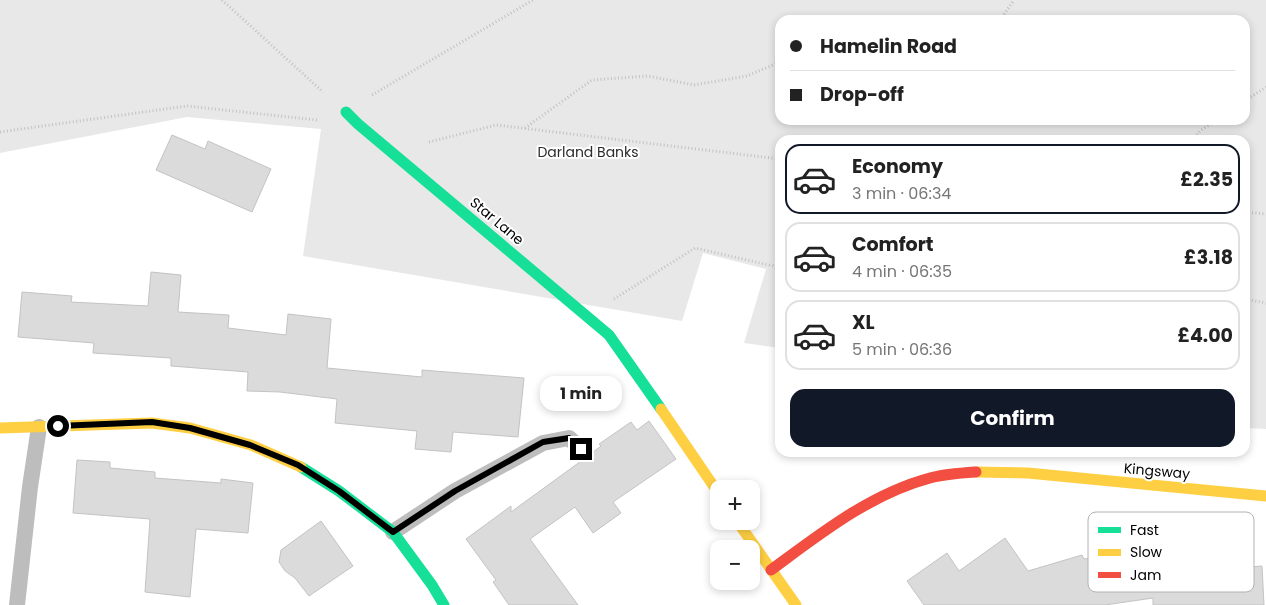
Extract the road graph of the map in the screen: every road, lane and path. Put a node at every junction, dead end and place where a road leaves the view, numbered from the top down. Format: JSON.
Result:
{"nodes":[{"id":1,"x":222,"y":0,"type":"edge"},
{"id":2,"x":533,"y":0,"type":"edge"},
{"id":3,"x":1014,"y":0,"type":"edge"},
{"id":4,"x":1004,"y":15,"type":"edge"},
{"id":5,"x":775,"y":64,"type":"edge"},
{"id":6,"x":1266,"y":87,"type":"edge"},
{"id":7,"x":1250,"y":98,"type":"edge"},
{"id":8,"x":346,"y":112,"type":"junction"},
{"id":9,"x":358,"y":124,"type":"junction"},
{"id":10,"x":1208,"y":125,"type":"edge"},
{"id":11,"x":524,"y":129,"type":"junction"},
{"id":12,"x":0,"y":132,"type":"edge"},
{"id":13,"x":1196,"y":135,"type":"edge"},
{"id":14,"x":392,"y":151,"type":"junction"},
{"id":15,"x":775,"y":158,"type":"edge"},
{"id":16,"x":1250,"y":212,"type":"edge"},
{"id":17,"x":1266,"y":214,"type":"edge"},
{"id":18,"x":775,"y":267,"type":"edge"},
{"id":19,"x":1250,"y":300,"type":"edge"},
{"id":20,"x":1266,"y":303,"type":"edge"},
{"id":21,"x":588,"y":317,"type":"junction"},
{"id":22,"x":39,"y":427,"type":"junction"},
{"id":23,"x":0,"y":428,"type":"edge"},
{"id":24,"x":581,"y":449,"type":"dead end"},
{"id":25,"x":710,"y":481,"type":"edge"},
{"id":26,"x":1266,"y":496,"type":"edge"},
{"id":27,"x":744,"y":530,"type":"edge"},
{"id":28,"x":393,"y":532,"type":"junction"},
{"id":29,"x":771,"y":570,"type":"junction"},
{"id":30,"x":17,"y":605,"type":"edge"},
{"id":31,"x":444,"y":605,"type":"edge"},
{"id":32,"x":796,"y":605,"type":"edge"}],
"edges":[{"from":1,"to":8,"type":"path"},
{"from":2,"to":8,"type":"path"},
{"from":3,"to":4,"type":"path"},
{"from":5,"to":11,"type":"path"},
{"from":6,"to":7,"type":"path"},
{"from":8,"to":9,"type":"street","name":"Star Lane"},
{"from":9,"to":12,"type":"path"},
{"from":9,"to":14,"type":"street","name":"Star Lane"},
{"from":10,"to":13,"type":"path"},
{"from":11,"to":14,"type":"path"},
{"from":11,"to":15,"type":"path"},
{"from":14,"to":21,"type":"street","name":"Star Lane"},
{"from":16,"to":17,"type":"path"},
{"from":18,"to":21,"type":"path"},
{"from":19,"to":20,"type":"path"},
{"from":21,"to":25,"type":"street","name":"Star Lane"},
{"from":22,"to":23,"type":"street"},
{"from":22,"to":28,"type":"street"},
{"from":22,"to":30,"type":"lane"},
{"from":24,"to":28,"type":"lane"},
{"from":26,"to":29,"type":"street","name":"Kingsway"},
{"from":27,"to":29,"type":"street"},
{"from":28,"to":31,"type":"street"},
{"from":29,"to":32,"type":"street"}]}
